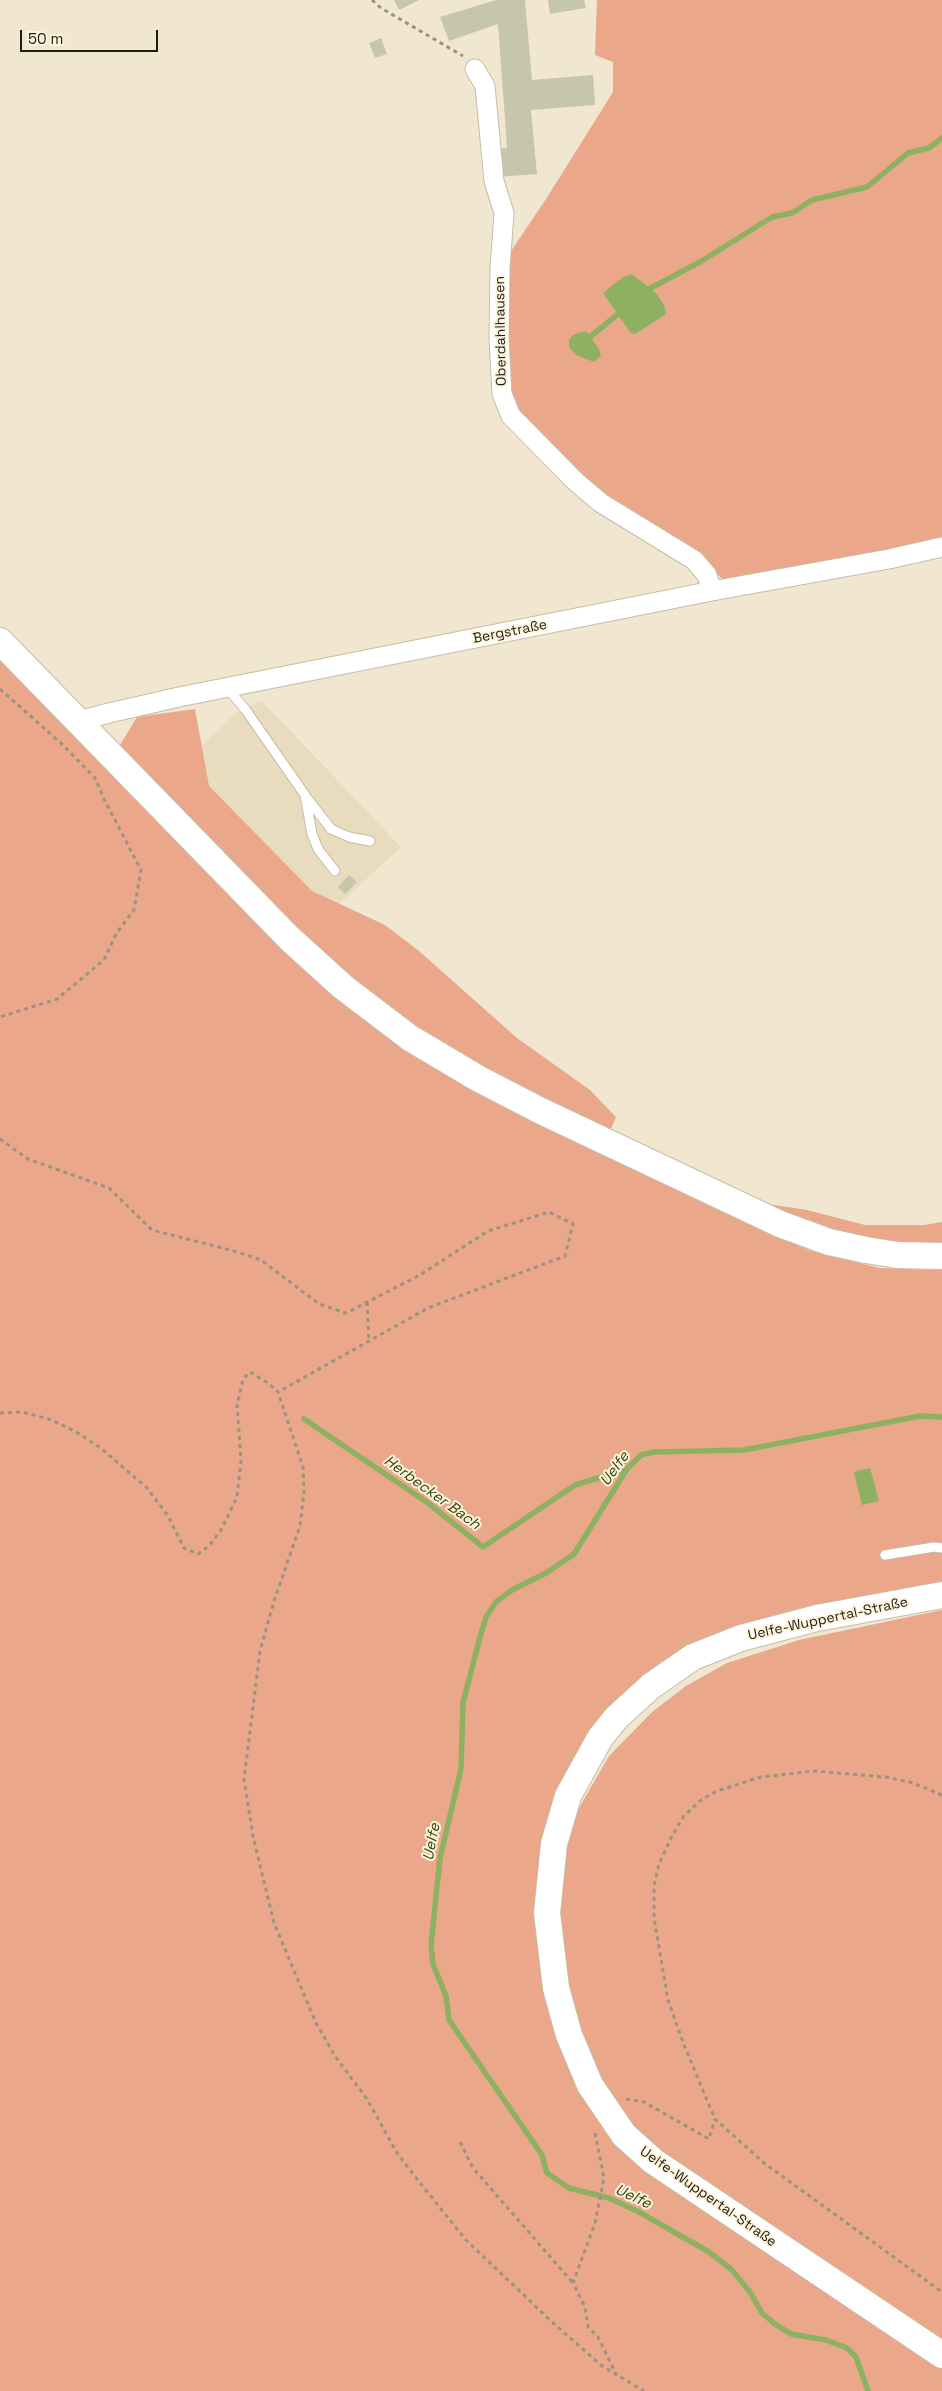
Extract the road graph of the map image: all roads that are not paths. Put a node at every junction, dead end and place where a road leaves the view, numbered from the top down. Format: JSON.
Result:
{"nodes":[{"id":1,"x":475,"y":69,"type":"road end"},
{"id":2,"x":942,"y":547,"type":"edge"},
{"id":3,"x":712,"y":591,"type":"junction"},
{"id":4,"x":0,"y":641,"type":"edge"},
{"id":5,"x":228,"y":688,"type":"junction"},
{"id":6,"x":81,"y":724,"type":"junction"},
{"id":7,"x":306,"y":795,"type":"junction"},
{"id":8,"x":370,"y":841,"type":"dead end"},
{"id":9,"x":335,"y":871,"type":"dead end"},
{"id":10,"x":942,"y":1256,"type":"edge"},
{"id":11,"x":942,"y":1548,"type":"edge"},
{"id":12,"x":885,"y":1555,"type":"dead end"},
{"id":13,"x":942,"y":1595,"type":"edge"},
{"id":14,"x":942,"y":2355,"type":"edge"}],
"edges":[{"from":1,"to":3,"type":"street","name":"Oberdahlhausen"},
{"from":2,"to":3,"type":"street","name":"Bergstraße"},
{"from":3,"to":5,"type":"street","name":"Bergstraße"},
{"from":4,"to":6,"type":"main road"},
{"from":5,"to":6,"type":"street","name":"Bergstraße"},
{"from":5,"to":7,"type":"lane"},
{"from":6,"to":10,"type":"main road"},
{"from":7,"to":8,"type":"lane"},
{"from":7,"to":9,"type":"lane"},
{"from":11,"to":12,"type":"lane"},
{"from":13,"to":14,"type":"main road","name":"Uelfe-Wuppertal-Straße"}]}
